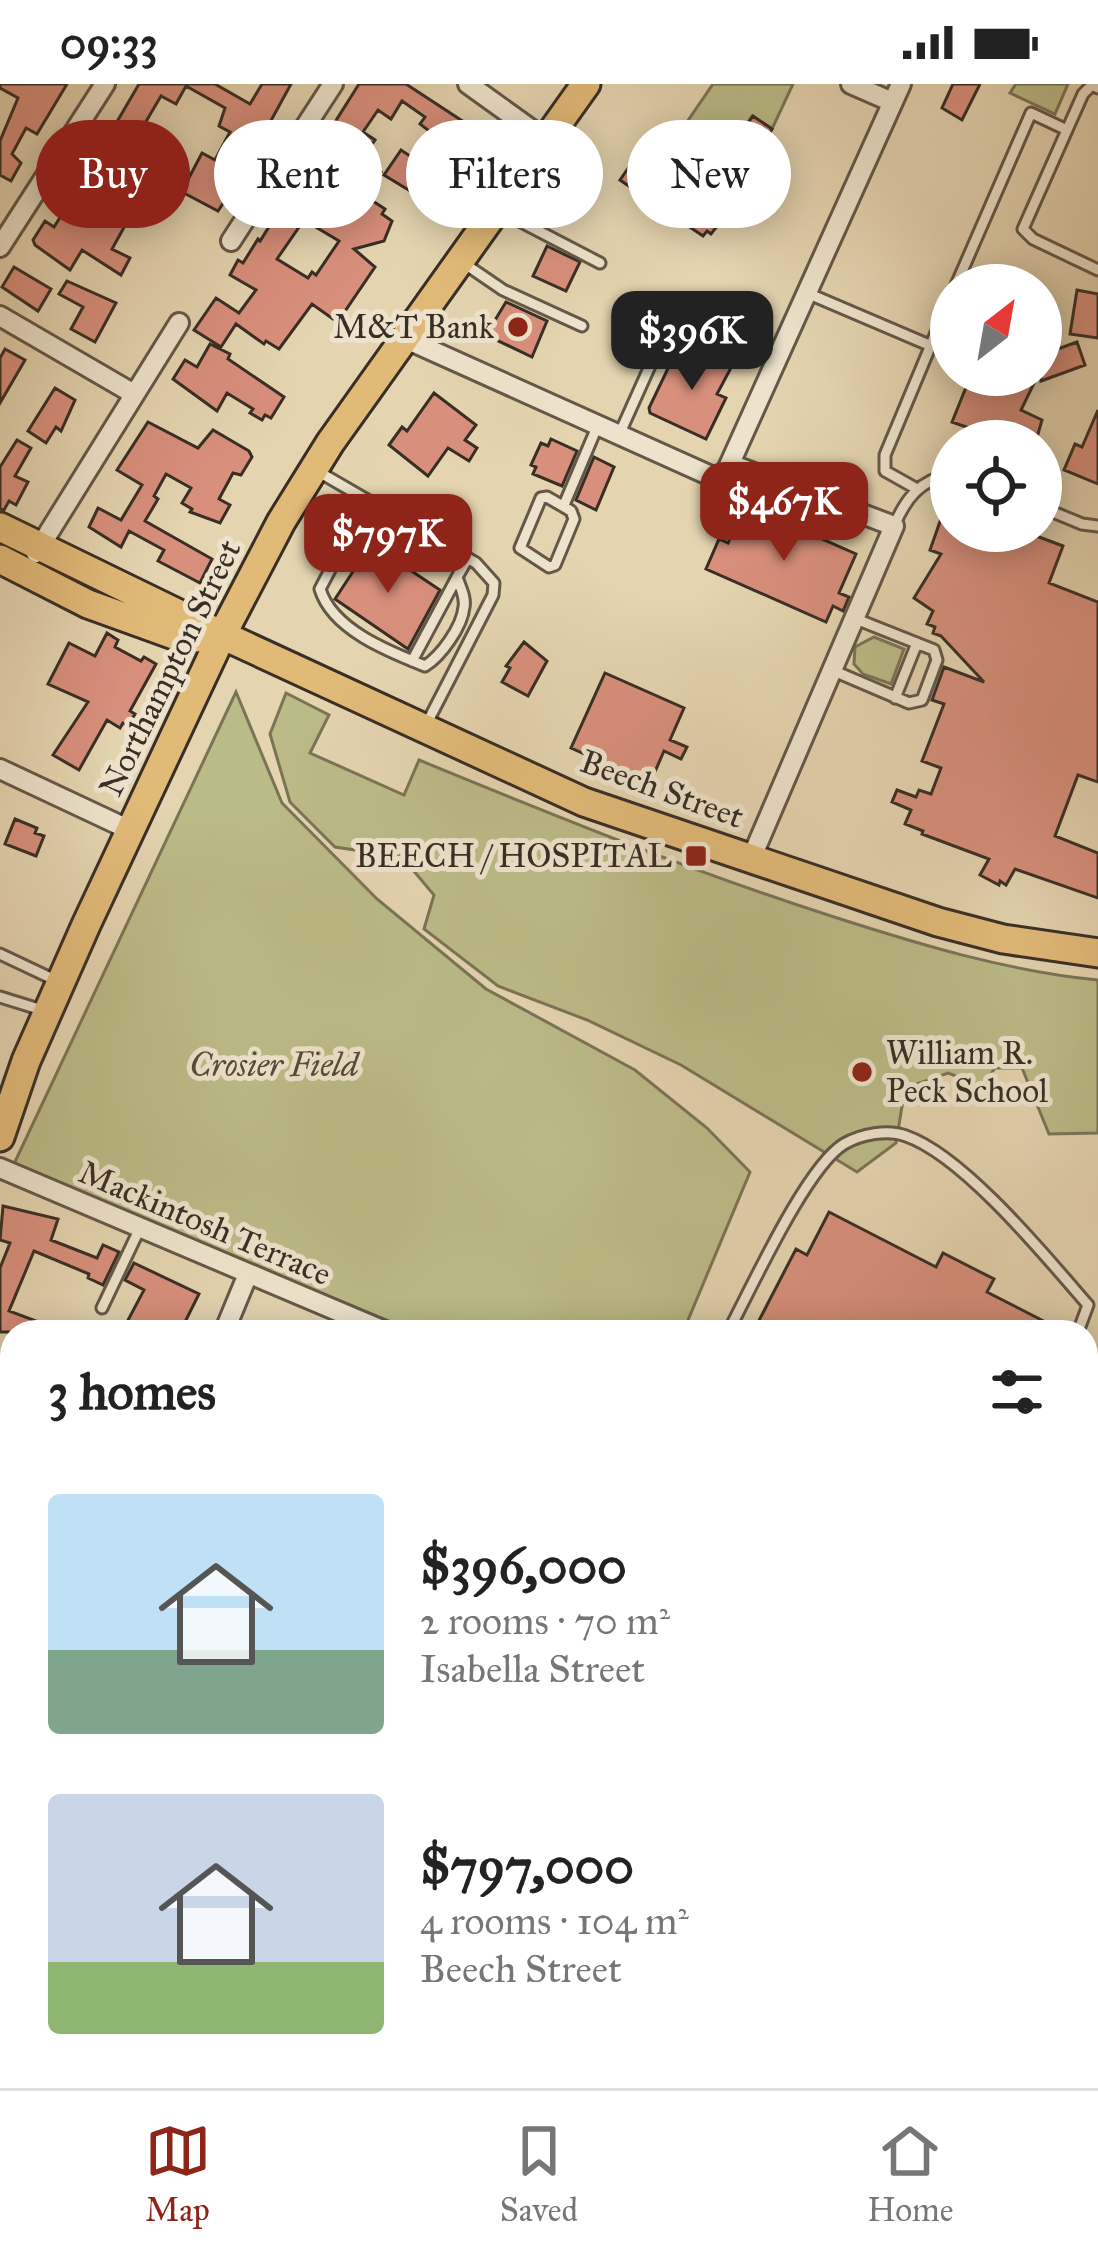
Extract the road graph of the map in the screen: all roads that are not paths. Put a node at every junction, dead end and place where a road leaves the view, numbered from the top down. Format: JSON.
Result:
{"nodes":[{"id":1,"x":105,"y":84,"type":"edge"},
{"id":2,"x":333,"y":84,"type":"edge"},
{"id":3,"x":468,"y":84,"type":"edge"},
{"id":4,"x":586,"y":84,"type":"edge"},
{"id":5,"x":851,"y":84,"type":"edge"},
{"id":6,"x":1098,"y":88,"type":"edge"},
{"id":7,"x":895,"y":93,"type":"edge"},
{"id":8,"x":518,"y":120,"type":"edge"},
{"id":9,"x":560,"y":120,"type":"edge"},
{"id":10,"x":1067,"y":130,"type":"junction"},
{"id":11,"x":485,"y":228,"type":"edge"},
{"id":12,"x":532,"y":228,"type":"edge"},
{"id":13,"x":231,"y":241,"type":"dead end"},
{"id":14,"x":0,"y":247,"type":"edge"},
{"id":15,"x":462,"y":262,"type":"junction"},
{"id":16,"x":600,"y":263,"type":"dead end"},
{"id":17,"x":965,"y":264,"type":"edge"},
{"id":18,"x":1098,"y":270,"type":"edge"},
{"id":19,"x":807,"y":293,"type":"junction"},
{"id":20,"x":0,"y":316,"type":"edge"},
{"id":21,"x":179,"y":323,"type":"dead end"},
{"id":22,"x":581,"y":326,"type":"dead end"},
{"id":23,"x":406,"y":339,"type":"junction"},
{"id":24,"x":930,"y":341,"type":"edge"},
{"id":25,"x":928,"y":345,"type":"junction"},
{"id":26,"x":776,"y":362,"type":"junction"},
{"id":27,"x":134,"y":394,"type":"junction"},
{"id":28,"x":597,"y":425,"type":"junction"},
{"id":29,"x":619,"y":436,"type":"junction"},
{"id":30,"x":314,"y":470,"type":"junction"},
{"id":31,"x":726,"y":472,"type":"junction"},
{"id":32,"x":930,"y":483,"type":"edge"},
{"id":33,"x":917,"y":489,"type":"junction"},
{"id":34,"x":368,"y":500,"type":"junction"},
{"id":35,"x":564,"y":505,"type":"junction"},
{"id":36,"x":1062,"y":516,"type":"edge"},
{"id":37,"x":894,"y":526,"type":"junction"},
{"id":38,"x":1098,"y":526,"type":"edge"},
{"id":39,"x":0,"y":527,"type":"edge"},
{"id":40,"x":468,"y":558,"type":"junction"},
{"id":41,"x":0,"y":559,"type":"edge"},
{"id":42,"x":33,"y":559,"type":"junction"},
{"id":43,"x":457,"y":578,"type":"junction"},
{"id":44,"x":856,"y":619,"type":"junction"},
{"id":45,"x":222,"y":635,"type":"junction"},
{"id":46,"x":916,"y":643,"type":"junction"},
{"id":47,"x":412,"y":661,"type":"junction"},
{"id":48,"x":834,"y":671,"type":"junction"},
{"id":49,"x":895,"y":698,"type":"junction"},
{"id":50,"x":425,"y":728,"type":"junction"},
{"id":51,"x":0,"y":769,"type":"edge"},
{"id":52,"x":132,"y":831,"type":"junction"},
{"id":53,"x":751,"y":859,"type":"junction"},
{"id":54,"x":1098,"y":953,"type":"edge"},
{"id":55,"x":0,"y":954,"type":"edge"},
{"id":56,"x":61,"y":983,"type":"junction"},
{"id":57,"x":0,"y":997,"type":"edge"},
{"id":58,"x":47,"y":1012,"type":"junction"},
{"id":59,"x":0,"y":1137,"type":"edge"},
{"id":60,"x":0,"y":1168,"type":"edge"},
{"id":61,"x":140,"y":1228,"type":"junction"},
{"id":62,"x":248,"y":1274,"type":"junction"},
{"id":63,"x":102,"y":1308,"type":"dead end"},
{"id":64,"x":229,"y":1320,"type":"edge"},
{"id":65,"x":358,"y":1320,"type":"edge"},
{"id":66,"x":734,"y":1320,"type":"edge"},
{"id":67,"x":1083,"y":1320,"type":"edge"}],
"edges":[{"from":1,"to":14,"type":"street"},
{"from":2,"to":13,"type":"street"},
{"from":3,"to":8,"type":"street"},
{"from":4,"to":9,"type":"main road","name":"Northampton Street"},
{"from":5,"to":7,"type":"street"},
{"from":6,"to":10,"type":"lane"},
{"from":7,"to":19,"type":"street"},
{"from":10,"to":17,"type":"lane"},
{"from":10,"to":18,"type":"lane"},
{"from":11,"to":15,"type":"main road","name":"Northampton Street"},
{"from":12,"to":16,"type":"lane"},
{"from":15,"to":22,"type":"lane"},
{"from":15,"to":23,"type":"main road","name":"Northampton Street"},
{"from":19,"to":25,"type":"lane"},
{"from":19,"to":26,"type":"street"},
{"from":20,"to":27,"type":"street"},
{"from":21,"to":27,"type":"street"},
{"from":23,"to":28,"type":"street"},
{"from":23,"to":30,"type":"main road","name":"Northampton Street"},
{"from":24,"to":25,"type":"lane"},
{"from":25,"to":33,"type":"lane"},
{"from":26,"to":29,"type":"lane"},
{"from":26,"to":31,"type":"street"},
{"from":27,"to":42,"type":"street"},
{"from":28,"to":29,"type":"street"},
{"from":28,"to":35,"type":"lane"},
{"from":29,"to":31,"type":"street"},
{"from":30,"to":34,"type":"lane"},
{"from":30,"to":45,"type":"main road","name":"Northampton Street"},
{"from":31,"to":37,"type":"street"},
{"from":32,"to":33,"type":"lane"},
{"from":33,"to":37,"type":"lane"},
{"from":34,"to":40,"type":"lane"},
{"from":34,"to":47,"type":"lane"},
{"from":35,"to":35,"type":"lane"},
{"from":36,"to":38,"type":"lane"},
{"from":37,"to":44,"type":"street"},
{"from":39,"to":42,"type":"main road"},
{"from":40,"to":43,"type":"lane"},
{"from":40,"to":50,"type":"lane"},
{"from":41,"to":42,"type":"main road"},
{"from":42,"to":45,"type":"main road"},
{"from":43,"to":47,"type":"lane"},
{"from":43,"to":47,"type":"lane"},
{"from":44,"to":46,"type":"lane"},
{"from":44,"to":48,"type":"street"},
{"from":45,"to":50,"type":"main road","name":"Beech Street"},
{"from":45,"to":52,"type":"main road","name":"Northampton Street"},
{"from":46,"to":49,"type":"lane"},
{"from":46,"to":49,"type":"lane"},
{"from":48,"to":49,"type":"lane"},
{"from":48,"to":53,"type":"street"},
{"from":50,"to":53,"type":"main road","name":"Beech Street"},
{"from":51,"to":52,"type":"street"},
{"from":52,"to":56,"type":"main road","name":"Northampton Street"},
{"from":53,"to":54,"type":"main road","name":"Beech Street"},
{"from":55,"to":56,"type":"lane"},
{"from":56,"to":58,"type":"main road","name":"Northampton Street"},
{"from":57,"to":58,"type":"lane"},
{"from":58,"to":59,"type":"main road","name":"Northampton Street"},
{"from":60,"to":61,"type":"street","name":"Mackintosh Terrace"},
{"from":61,"to":62,"type":"street","name":"Mackintosh Terrace"},
{"from":61,"to":63,"type":"lane"},
{"from":62,"to":64,"type":"street"},
{"from":62,"to":65,"type":"street","name":"Mackintosh Terrace"},
{"from":66,"to":67,"type":"lane"}]}
